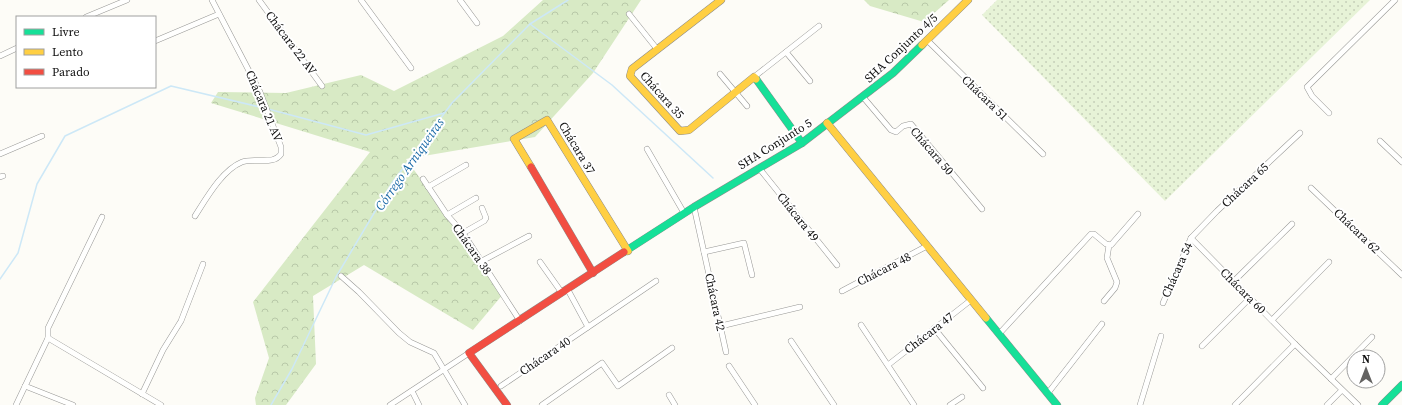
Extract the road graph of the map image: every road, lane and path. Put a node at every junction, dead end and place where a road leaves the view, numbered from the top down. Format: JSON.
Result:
{"nodes":[{"id":1,"x":212,"y":0,"type":"edge"},
{"id":2,"x":259,"y":0,"type":"edge"},
{"id":3,"x":361,"y":0,"type":"edge"},
{"id":4,"x":460,"y":0,"type":"edge"},
{"id":5,"x":721,"y":0,"type":"edge"},
{"id":6,"x":968,"y":0,"type":"edge"},
{"id":7,"x":1395,"y":0,"type":"edge"},
{"id":8,"x":124,"y":1,"type":"edge"},
{"id":9,"x":219,"y":14,"type":"junction"},
{"id":10,"x":630,"y":14,"type":"dead end"},
{"id":11,"x":88,"y":16,"type":"edge"},
{"id":12,"x":477,"y":23,"type":"dead end"},
{"id":13,"x":819,"y":26,"type":"dead end"},
{"id":14,"x":928,"y":40,"type":"junction"},
{"id":15,"x":156,"y":41,"type":"edge"},
{"id":16,"x":16,"y":48,"type":"edge"},
{"id":17,"x":658,"y":49,"type":"junction"},
{"id":18,"x":786,"y":52,"type":"junction"},
{"id":19,"x":0,"y":56,"type":"edge"},
{"id":20,"x":411,"y":68,"type":"dead end"},
{"id":21,"x":720,"y":74,"type":"dead end"},
{"id":22,"x":754,"y":77,"type":"junction"},
{"id":23,"x":810,"y":81,"type":"dead end"},
{"id":24,"x":322,"y":86,"type":"dead end"},
{"id":25,"x":735,"y":92,"type":"junction"},
{"id":26,"x":863,"y":97,"type":"junction"},
{"id":27,"x":747,"y":106,"type":"dead end"},
{"id":28,"x":1329,"y":113,"type":"dead end"},
{"id":29,"x":828,"y":123,"type":"junction"},
{"id":30,"x":1300,"y":133,"type":"dead end"},
{"id":31,"x":42,"y":136,"type":"dead end"},
{"id":32,"x":1380,"y":141,"type":"dead end"},
{"id":33,"x":802,"y":143,"type":"junction"},
{"id":34,"x":647,"y":149,"type":"dead end"},
{"id":35,"x":0,"y":154,"type":"edge"},
{"id":36,"x":1043,"y":154,"type":"dead end"},
{"id":37,"x":1402,"y":162,"type":"edge"},
{"id":38,"x":466,"y":165,"type":"dead end"},
{"id":39,"x":759,"y":168,"type":"junction"},
{"id":40,"x":423,"y":179,"type":"dead end"},
{"id":41,"x":428,"y":187,"type":"junction"},
{"id":42,"x":1312,"y":188,"type":"dead end"},
{"id":43,"x":476,"y":198,"type":"dead end"},
{"id":44,"x":694,"y":207,"type":"junction"},
{"id":45,"x":482,"y":208,"type":"dead end"},
{"id":46,"x":982,"y":209,"type":"dead end"},
{"id":47,"x":684,"y":213,"type":"junction"},
{"id":48,"x":1138,"y":214,"type":"dead end"},
{"id":49,"x":447,"y":215,"type":"junction"},
{"id":50,"x":195,"y":216,"type":"dead end"},
{"id":51,"x":102,"y":217,"type":"dead end"},
{"id":52,"x":1292,"y":224,"type":"dead end"},
{"id":53,"x":463,"y":233,"type":"junction"},
{"id":54,"x":529,"y":236,"type":"dead end"},
{"id":55,"x":1191,"y":238,"type":"junction"},
{"id":56,"x":1109,"y":245,"type":"junction"},
{"id":57,"x":927,"y":246,"type":"junction"},
{"id":58,"x":628,"y":251,"type":"junction"},
{"id":59,"x":704,"y":252,"type":"junction"},
{"id":60,"x":482,"y":261,"type":"junction"},
{"id":61,"x":540,"y":262,"type":"dead end"},
{"id":62,"x":1329,"y":262,"type":"dead end"},
{"id":63,"x":203,"y":264,"type":"dead end"},
{"id":64,"x":837,"y":265,"type":"dead end"},
{"id":65,"x":594,"y":273,"type":"junction"},
{"id":66,"x":752,"y":275,"type":"dead end"},
{"id":67,"x":1402,"y":275,"type":"edge"},
{"id":68,"x":341,"y":276,"type":"dead end"},
{"id":69,"x":656,"y":281,"type":"dead end"},
{"id":70,"x":1234,"y":281,"type":"junction"},
{"id":71,"x":842,"y":291,"type":"dead end"},
{"id":72,"x":565,"y":292,"type":"junction"},
{"id":73,"x":1250,"y":298,"type":"junction"},
{"id":74,"x":971,"y":300,"type":"junction"},
{"id":75,"x":1104,"y":301,"type":"dead end"},
{"id":76,"x":1163,"y":303,"type":"dead end"},
{"id":77,"x":800,"y":307,"type":"dead end"},
{"id":78,"x":1272,"y":320,"type":"junction"},
{"id":79,"x":520,"y":321,"type":"junction"},
{"id":80,"x":1102,"y":324,"type":"dead end"},
{"id":81,"x":721,"y":326,"type":"junction"},
{"id":82,"x":861,"y":326,"type":"dead end"},
{"id":83,"x":588,"y":327,"type":"junction"},
{"id":84,"x":934,"y":328,"type":"junction"},
{"id":85,"x":999,"y":334,"type":"junction"},
{"id":86,"x":1161,"y":336,"type":"dead end"},
{"id":87,"x":1372,"y":337,"type":"dead end"},
{"id":88,"x":48,"y":338,"type":"junction"},
{"id":89,"x":791,"y":341,"type":"dead end"},
{"id":90,"x":1295,"y":344,"type":"junction"},
{"id":91,"x":1202,"y":346,"type":"dead end"},
{"id":92,"x":672,"y":348,"type":"dead end"},
{"id":93,"x":726,"y":352,"type":"dead end"},
{"id":94,"x":469,"y":353,"type":"junction"},
{"id":95,"x":888,"y":365,"type":"junction"},
{"id":96,"x":729,"y":366,"type":"dead end"},
{"id":97,"x":444,"y":370,"type":"junction"},
{"id":98,"x":1331,"y":379,"type":"junction"},
{"id":99,"x":1402,"y":385,"type":"edge"},
{"id":100,"x":25,"y":386,"type":"junction"},
{"id":101,"x":501,"y":386,"type":"dead end"},
{"id":102,"x":983,"y":388,"type":"dead end"},
{"id":103,"x":1342,"y":390,"type":"junction"},
{"id":104,"x":412,"y":391,"type":"junction"},
{"id":105,"x":1048,"y":393,"type":"junction"},
{"id":106,"x":142,"y":394,"type":"junction"},
{"id":107,"x":669,"y":395,"type":"dead end"},
{"id":108,"x":962,"y":397,"type":"dead end"},
{"id":109,"x":16,"y":405,"type":"edge"},
{"id":110,"x":73,"y":405,"type":"edge"},
{"id":111,"x":161,"y":405,"type":"edge"},
{"id":112,"x":390,"y":405,"type":"edge"},
{"id":113,"x":418,"y":405,"type":"edge"},
{"id":114,"x":465,"y":405,"type":"edge"},
{"id":115,"x":507,"y":405,"type":"edge"},
{"id":116,"x":542,"y":405,"type":"edge"},
{"id":117,"x":676,"y":405,"type":"edge"},
{"id":118,"x":755,"y":405,"type":"edge"},
{"id":119,"x":834,"y":405,"type":"edge"},
{"id":120,"x":914,"y":405,"type":"edge"},
{"id":121,"x":950,"y":405,"type":"edge"},
{"id":122,"x":1058,"y":405,"type":"edge"},
{"id":123,"x":1140,"y":405,"type":"edge"},
{"id":124,"x":1235,"y":405,"type":"edge"},
{"id":125,"x":1327,"y":405,"type":"edge"},
{"id":126,"x":1358,"y":405,"type":"edge"},
{"id":127,"x":1382,"y":405,"type":"edge"}],
"edges":[{"from":1,"to":9,"type":"street","name":"Chácara 21 AV"},
{"from":2,"to":24,"type":"street","name":"Chácara 22 AV"},
{"from":3,"to":20,"type":"street"},
{"from":4,"to":12,"type":"street"},
{"from":5,"to":17,"type":"street","name":"Chácara 35"},
{"from":6,"to":14,"type":"street","name":"SHA Conjunto 4/5"},
{"from":7,"to":28,"type":"street"},
{"from":8,"to":11,"type":"street"},
{"from":9,"to":15,"type":"street"},
{"from":9,"to":50,"type":"street","name":"Chácara 21 AV"},
{"from":10,"to":17,"type":"street"},
{"from":13,"to":18,"type":"street","name":"Chácara 35"},
{"from":14,"to":26,"type":"street","name":"SHA Conjunto 4/5"},
{"from":14,"to":36,"type":"street","name":"Chácara 51"},
{"from":16,"to":19,"type":"street"},
{"from":17,"to":25,"type":"street","name":"Chácara 35"},
{"from":18,"to":22,"type":"street","name":"Chácara 35"},
{"from":18,"to":23,"type":"street"},
{"from":21,"to":25,"type":"street"},
{"from":22,"to":25,"type":"street","name":"Chácara 35"},
{"from":22,"to":33,"type":"street"},
{"from":25,"to":27,"type":"street"},
{"from":26,"to":29,"type":"street","name":"SHA Conjunto 4/5"},
{"from":26,"to":46,"type":"street","name":"Chácara 50"},
{"from":29,"to":33,"type":"street","name":"SHA Conjunto 5"},
{"from":29,"to":57,"type":"street","name":"SHA Conjunto 5"},
{"from":30,"to":55,"type":"street","name":"Chácara 65"},
{"from":31,"to":35,"type":"street"},
{"from":32,"to":37,"type":"street"},
{"from":33,"to":39,"type":"street","name":"SHA Conjunto 5"},
{"from":34,"to":47,"type":"street"},
{"from":38,"to":41,"type":"street"},
{"from":39,"to":44,"type":"street","name":"SHA Conjunto 5"},
{"from":39,"to":64,"type":"street","name":"Chácara 49"},
{"from":40,"to":41,"type":"street","name":"Chácara 38"},
{"from":41,"to":49,"type":"street","name":"Chácara 38"},
{"from":42,"to":67,"type":"street","name":"Chácara 62"},
{"from":43,"to":49,"type":"street"},
{"from":44,"to":47,"type":"street","name":"SHA Conjunto 5"},
{"from":44,"to":59,"type":"street","name":"Chácara 42"},
{"from":45,"to":53,"type":"street"},
{"from":47,"to":58,"type":"street","name":"SHA Conjunto 5"},
{"from":48,"to":56,"type":"street"},
{"from":49,"to":53,"type":"street","name":"Chácara 38"},
{"from":51,"to":88,"type":"street"},
{"from":52,"to":70,"type":"street"},
{"from":53,"to":60,"type":"street","name":"Chácara 38"},
{"from":54,"to":60,"type":"street"},
{"from":55,"to":70,"type":"street","name":"Chácara 60"},
{"from":55,"to":76,"type":"street","name":"Chácara 54"},
{"from":56,"to":75,"type":"street"},
{"from":56,"to":85,"type":"street"},
{"from":57,"to":71,"type":"street","name":"Chácara 48"},
{"from":57,"to":74,"type":"street","name":"SHA Conjunto 5"},
{"from":58,"to":65,"type":"street","name":"SHA Conjunto 5"},
{"from":58,"to":65,"type":"street","name":"Chácara 37"},
{"from":59,"to":66,"type":"street"},
{"from":59,"to":81,"type":"street","name":"Chácara 42"},
{"from":60,"to":79,"type":"street","name":"Chácara 38"},
{"from":61,"to":72,"type":"street"},
{"from":62,"to":78,"type":"street"},
{"from":63,"to":106,"type":"street"},
{"from":65,"to":72,"type":"street","name":"SHA Conjunto 5"},
{"from":68,"to":97,"type":"street"},
{"from":69,"to":83,"type":"street","name":"Chácara 40"},
{"from":70,"to":73,"type":"street","name":"Chácara 60"},
{"from":72,"to":79,"type":"street","name":"SHA Conjunto 5"},
{"from":72,"to":83,"type":"street"},
{"from":73,"to":78,"type":"street","name":"Chácara 60"},
{"from":73,"to":91,"type":"street"},
{"from":74,"to":84,"type":"street","name":"Chácara 47"},
{"from":74,"to":85,"type":"street","name":"SHA Conjunto 5"},
{"from":77,"to":81,"type":"street"},
{"from":78,"to":90,"type":"street","name":"Chácara 60"},
{"from":79,"to":94,"type":"street","name":"SHA Conjunto 5"},
{"from":80,"to":105,"type":"street"},
{"from":81,"to":93,"type":"street","name":"Chácara 42"},
{"from":82,"to":95,"type":"street"},
{"from":83,"to":101,"type":"street","name":"Chácara 40"},
{"from":84,"to":95,"type":"street","name":"Chácara 47"},
{"from":84,"to":102,"type":"street"},
{"from":85,"to":105,"type":"street","name":"SHA Conjunto 5"},
{"from":86,"to":123,"type":"street"},
{"from":87,"to":98,"type":"street"},
{"from":88,"to":100,"type":"street"},
{"from":88,"to":106,"type":"street"},
{"from":89,"to":119,"type":"street"},
{"from":90,"to":98,"type":"street","name":"Chácara 60"},
{"from":90,"to":124,"type":"street"},
{"from":92,"to":116,"type":"street"},
{"from":94,"to":97,"type":"street","name":"SHA Conjunto 5"},
{"from":94,"to":115,"type":"street"},
{"from":95,"to":120,"type":"street"},
{"from":96,"to":118,"type":"street"},
{"from":97,"to":104,"type":"street","name":"SHA Conjunto 5"},
{"from":97,"to":114,"type":"street"},
{"from":98,"to":103,"type":"street","name":"Chácara 60"},
{"from":99,"to":127,"type":"street"},
{"from":100,"to":109,"type":"street"},
{"from":100,"to":110,"type":"street"},
{"from":103,"to":125,"type":"street"},
{"from":103,"to":126,"type":"street","name":"Chácara 60"},
{"from":104,"to":112,"type":"street","name":"SHA Conjunto 5"},
{"from":104,"to":113,"type":"street"},
{"from":105,"to":122,"type":"street","name":"SHA Conjunto 5"},
{"from":106,"to":111,"type":"street"},
{"from":107,"to":117,"type":"street"},
{"from":108,"to":121,"type":"street"}]}
